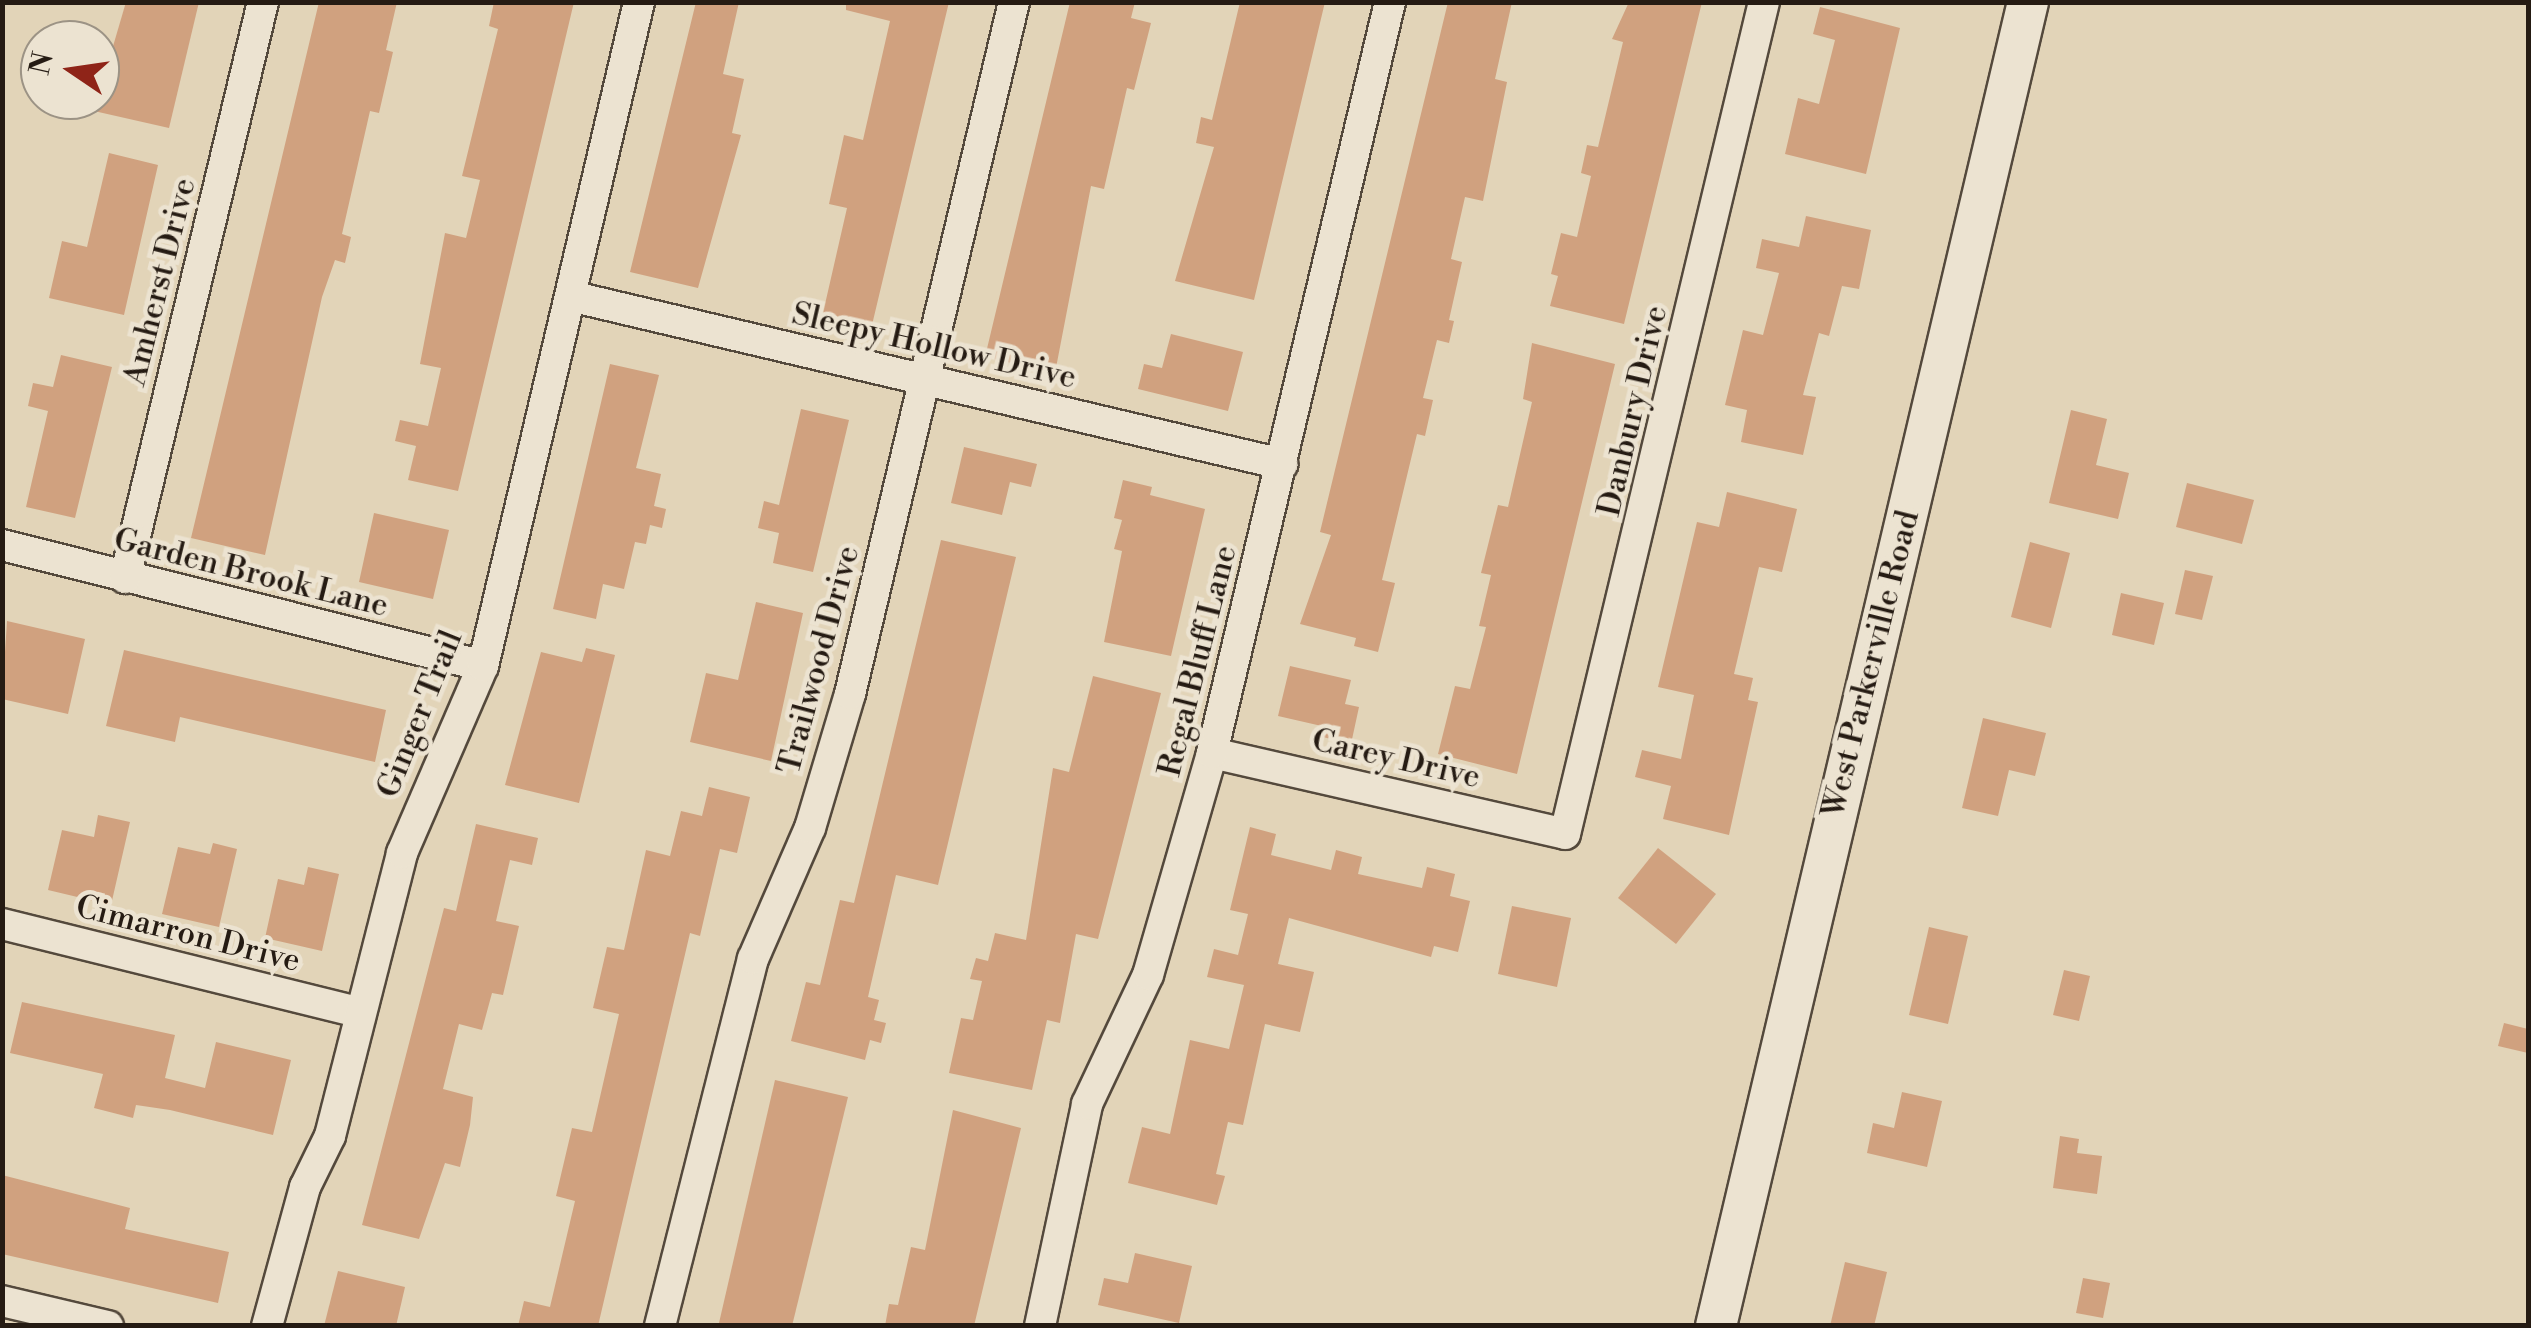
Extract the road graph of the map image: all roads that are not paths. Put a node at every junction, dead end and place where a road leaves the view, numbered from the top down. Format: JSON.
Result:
{"nodes":[{"id":1,"x":263,"y":2,"type":"edge"},
{"id":2,"x":639,"y":2,"type":"edge"},
{"id":3,"x":1014,"y":2,"type":"edge"},
{"id":4,"x":1390,"y":2,"type":"edge"},
{"id":5,"x":1764,"y":2,"type":"edge"},
{"id":6,"x":2028,"y":2,"type":"edge"},
{"id":7,"x":570,"y":296,"type":"junction"},
{"id":8,"x":926,"y":380,"type":"junction"},
{"id":9,"x":1282,"y":464,"type":"junction"},
{"id":10,"x":2,"y":545,"type":"edge"},
{"id":11,"x":125,"y":578,"type":"junction"},
{"id":12,"x":483,"y":666,"type":"junction"},
{"id":13,"x":1212,"y":752,"type":"junction"},
{"id":14,"x":1565,"y":834,"type":"joint"},
{"id":15,"x":2,"y":924,"type":"edge"},
{"id":16,"x":357,"y":1012,"type":"junction"},
{"id":17,"x":2,"y":1301,"type":"edge"},
{"id":18,"x":108,"y":1326,"type":"edge"},
{"id":19,"x":267,"y":1326,"type":"edge"},
{"id":20,"x":660,"y":1326,"type":"edge"},
{"id":21,"x":1040,"y":1326,"type":"edge"},
{"id":22,"x":1716,"y":1326,"type":"edge"}],
"edges":[{"from":1,"to":11,"type":"street","name":"Amherst Drive"},
{"from":2,"to":7,"type":"street","name":"Ginger Trail"},
{"from":3,"to":8,"type":"street","name":"Trailwood Drive"},
{"from":4,"to":9,"type":"street","name":"Regal Bluff Lane"},
{"from":5,"to":14,"type":"street","name":"Danbury Drive"},
{"from":6,"to":22,"type":"main road","name":"West Parkerville Road"},
{"from":7,"to":8,"type":"street","name":"Sleepy Hollow Drive"},
{"from":7,"to":12,"type":"street","name":"Ginger Trail"},
{"from":8,"to":9,"type":"street","name":"Sleepy Hollow Drive"},
{"from":8,"to":20,"type":"street","name":"Trailwood Drive"},
{"from":9,"to":13,"type":"street","name":"Regal Bluff Lane"},
{"from":10,"to":11,"type":"street","name":"Garden Brook Lane"},
{"from":11,"to":12,"type":"street","name":"Garden Brook Lane"},
{"from":12,"to":16,"type":"street","name":"Ginger Trail"},
{"from":13,"to":14,"type":"street","name":"Carey Drive"},
{"from":13,"to":21,"type":"street","name":"Regal Bluff Lane"},
{"from":15,"to":16,"type":"street","name":"Cimarron Drive"},
{"from":16,"to":19,"type":"street","name":"Ginger Trail"},
{"from":17,"to":18,"type":"street"}]}
